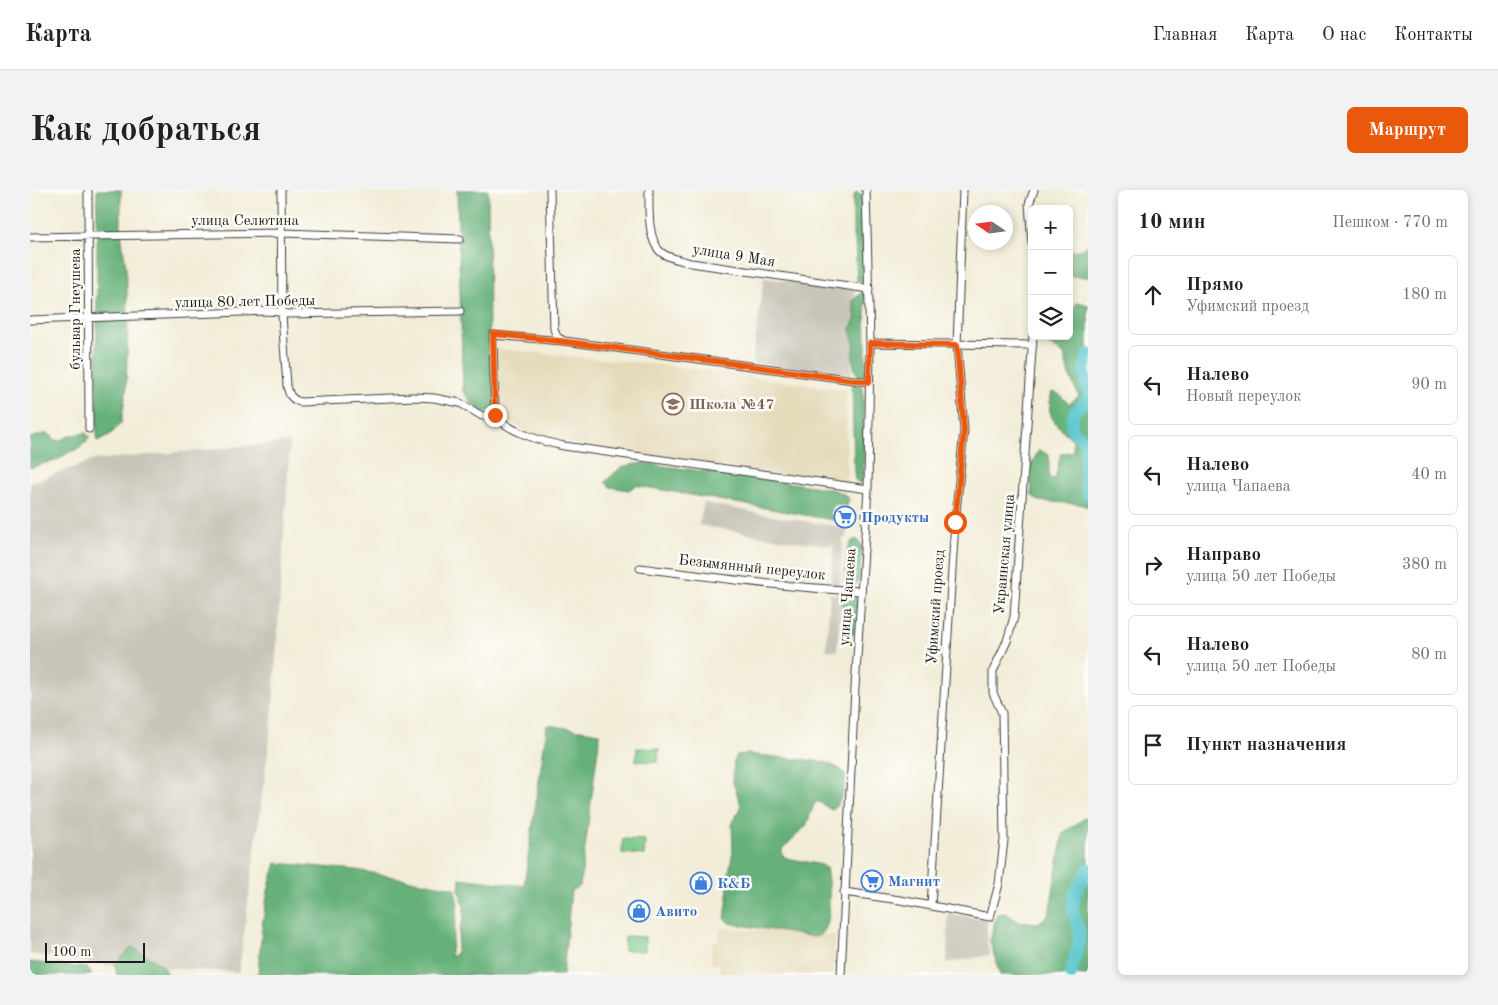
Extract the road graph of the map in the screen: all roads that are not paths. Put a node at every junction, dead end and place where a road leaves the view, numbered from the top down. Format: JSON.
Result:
{"nodes":[{"id":1,"x":88,"y":190,"type":"edge"},
{"id":2,"x":281,"y":190,"type":"edge"},
{"id":3,"x":550,"y":190,"type":"edge"},
{"id":4,"x":649,"y":190,"type":"edge"},
{"id":5,"x":866,"y":190,"type":"edge"},
{"id":6,"x":963,"y":190,"type":"edge"},
{"id":7,"x":1034,"y":190,"type":"edge"},
{"id":8,"x":1028,"y":205,"type":"edge"},
{"id":9,"x":282,"y":233,"type":"junction"},
{"id":10,"x":88,"y":236,"type":"junction"},
{"id":11,"x":30,"y":237,"type":"edge"},
{"id":12,"x":460,"y":239,"type":"dead end"},
{"id":13,"x":869,"y":289,"type":"junction"},
{"id":14,"x":460,"y":311,"type":"dead end"},
{"id":15,"x":282,"y":312,"type":"junction"},
{"id":16,"x":88,"y":318,"type":"junction"},
{"id":17,"x":30,"y":320,"type":"edge"},
{"id":18,"x":1033,"y":340,"type":"edge"},
{"id":19,"x":564,"y":341,"type":"junction"},
{"id":20,"x":870,"y":343,"type":"junction"},
{"id":21,"x":957,"y":345,"type":"junction"},
{"id":22,"x":1033,"y":345,"type":"junction"},
{"id":23,"x":869,"y":382,"type":"junction"},
{"id":24,"x":495,"y":415,"type":"junction"},
{"id":25,"x":89,"y":429,"type":"dead end"},
{"id":26,"x":868,"y":489,"type":"junction"},
{"id":27,"x":640,"y":568,"type":"dead end"},
{"id":28,"x":861,"y":591,"type":"junction"},
{"id":29,"x":844,"y":892,"type":"junction"},
{"id":30,"x":931,"y":906,"type":"junction"},
{"id":31,"x":842,"y":975,"type":"edge"}],
"edges":[{"from":1,"to":10,"type":"street","name":"бульвар Гнеушева"},
{"from":2,"to":9,"type":"street"},
{"from":3,"to":19,"type":"street"},
{"from":4,"to":13,"type":"street","name":"улица 9 Мая"},
{"from":5,"to":13,"type":"street","name":"улица Чапаева"},
{"from":6,"to":21,"type":"street","name":"Уфимский проезд"},
{"from":7,"to":8,"type":"street"},
{"from":9,"to":10,"type":"street","name":"улица Селютина"},
{"from":9,"to":12,"type":"street","name":"улица Селютина"},
{"from":9,"to":15,"type":"street"},
{"from":10,"to":11,"type":"street","name":"улица Селютина"},
{"from":10,"to":16,"type":"street","name":"бульвар Гнеушева"},
{"from":13,"to":20,"type":"street","name":"улица Чапаева"},
{"from":14,"to":15,"type":"street","name":"улица 80 лет Победы"},
{"from":15,"to":16,"type":"street","name":"улица 80 лет Победы"},
{"from":15,"to":24,"type":"street"},
{"from":16,"to":17,"type":"street","name":"улица 80 лет Победы"},
{"from":16,"to":25,"type":"street","name":"бульвар Гнеушева"},
{"from":18,"to":22,"type":"street","name":"Украинская улица"},
{"from":19,"to":23,"type":"street"},
{"from":19,"to":24,"type":"street"},
{"from":20,"to":21,"type":"street"},
{"from":20,"to":23,"type":"street","name":"улица Чапаева"},
{"from":21,"to":22,"type":"street"},
{"from":21,"to":30,"type":"street","name":"Уфимский проезд"},
{"from":22,"to":30,"type":"street","name":"Украинская улица"},
{"from":23,"to":26,"type":"street","name":"улица Чапаева"},
{"from":24,"to":26,"type":"street"},
{"from":26,"to":28,"type":"street","name":"улица Чапаева"},
{"from":27,"to":28,"type":"street","name":"Безымянный переулок"},
{"from":28,"to":29,"type":"street","name":"улица Чапаева"},
{"from":29,"to":30,"type":"street"},
{"from":29,"to":31,"type":"street","name":"улица Чапаева"}]}
